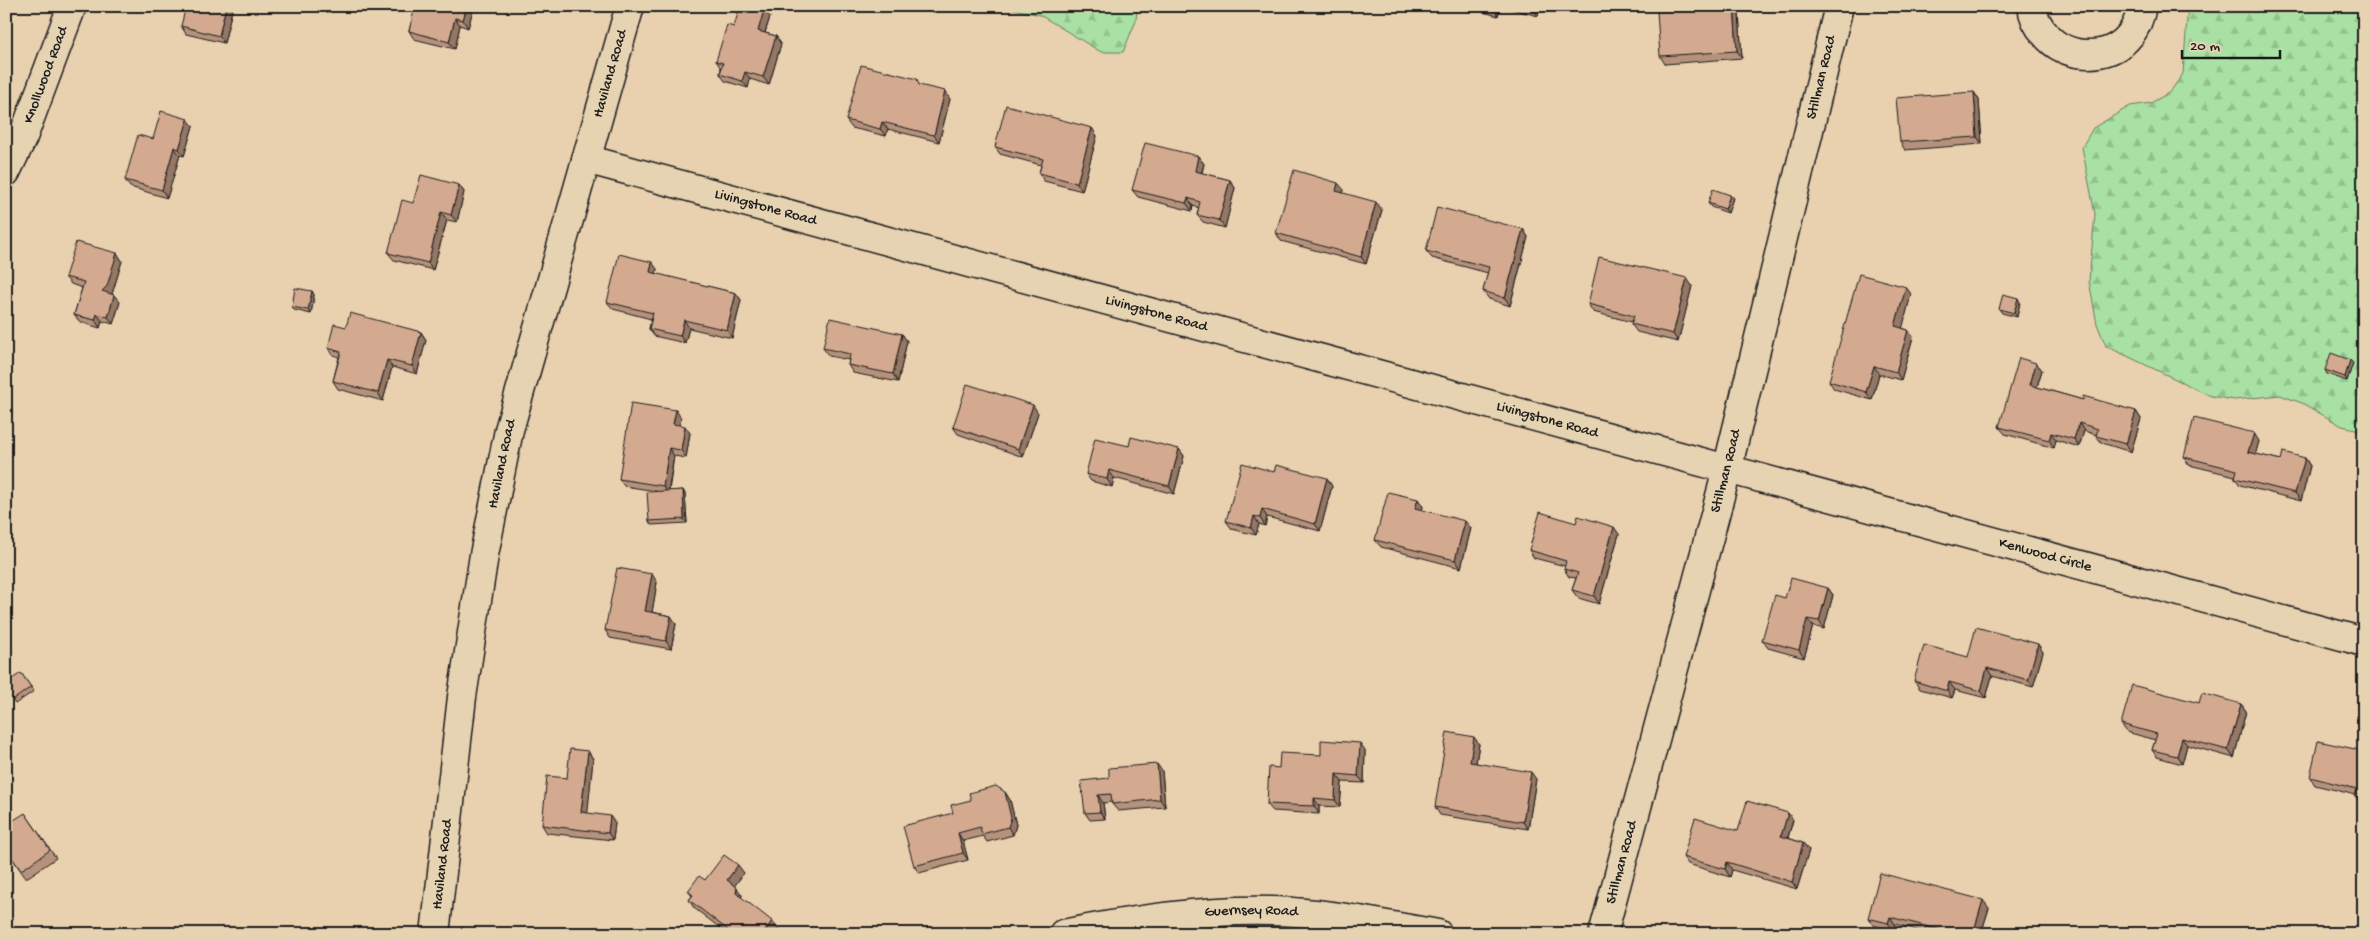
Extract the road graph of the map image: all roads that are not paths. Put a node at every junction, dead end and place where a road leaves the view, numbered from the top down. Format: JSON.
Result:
{"nodes":[{"id":1,"x":72,"y":6,"type":"edge"},
{"id":2,"x":630,"y":6,"type":"edge"},
{"id":3,"x":1839,"y":6,"type":"edge"},
{"id":4,"x":2032,"y":6,"type":"edge"},
{"id":5,"x":2142,"y":6,"type":"edge"},
{"id":6,"x":586,"y":159,"type":"junction"},
{"id":7,"x":6,"y":172,"type":"edge"},
{"id":8,"x":1726,"y":470,"type":"junction"},
{"id":9,"x":2364,"y":642,"type":"edge"},
{"id":10,"x":435,"y":934,"type":"edge"},
{"id":11,"x":1063,"y":934,"type":"edge"},
{"id":12,"x":1438,"y":934,"type":"edge"},
{"id":13,"x":1603,"y":934,"type":"edge"}],
"edges":[{"from":1,"to":7,"type":"street","name":"Knollwood Road"},
{"from":2,"to":6,"type":"street","name":"Haviland Road"},
{"from":3,"to":8,"type":"street","name":"Stillman Road"},
{"from":4,"to":5,"type":"street"},
{"from":6,"to":8,"type":"street","name":"Livingstone Road"},
{"from":6,"to":10,"type":"street","name":"Haviland Road"},
{"from":8,"to":9,"type":"street","name":"Kenwood Circle"},
{"from":8,"to":13,"type":"street","name":"Stillman Road"},
{"from":11,"to":12,"type":"street","name":"Guernsey Road"}]}
